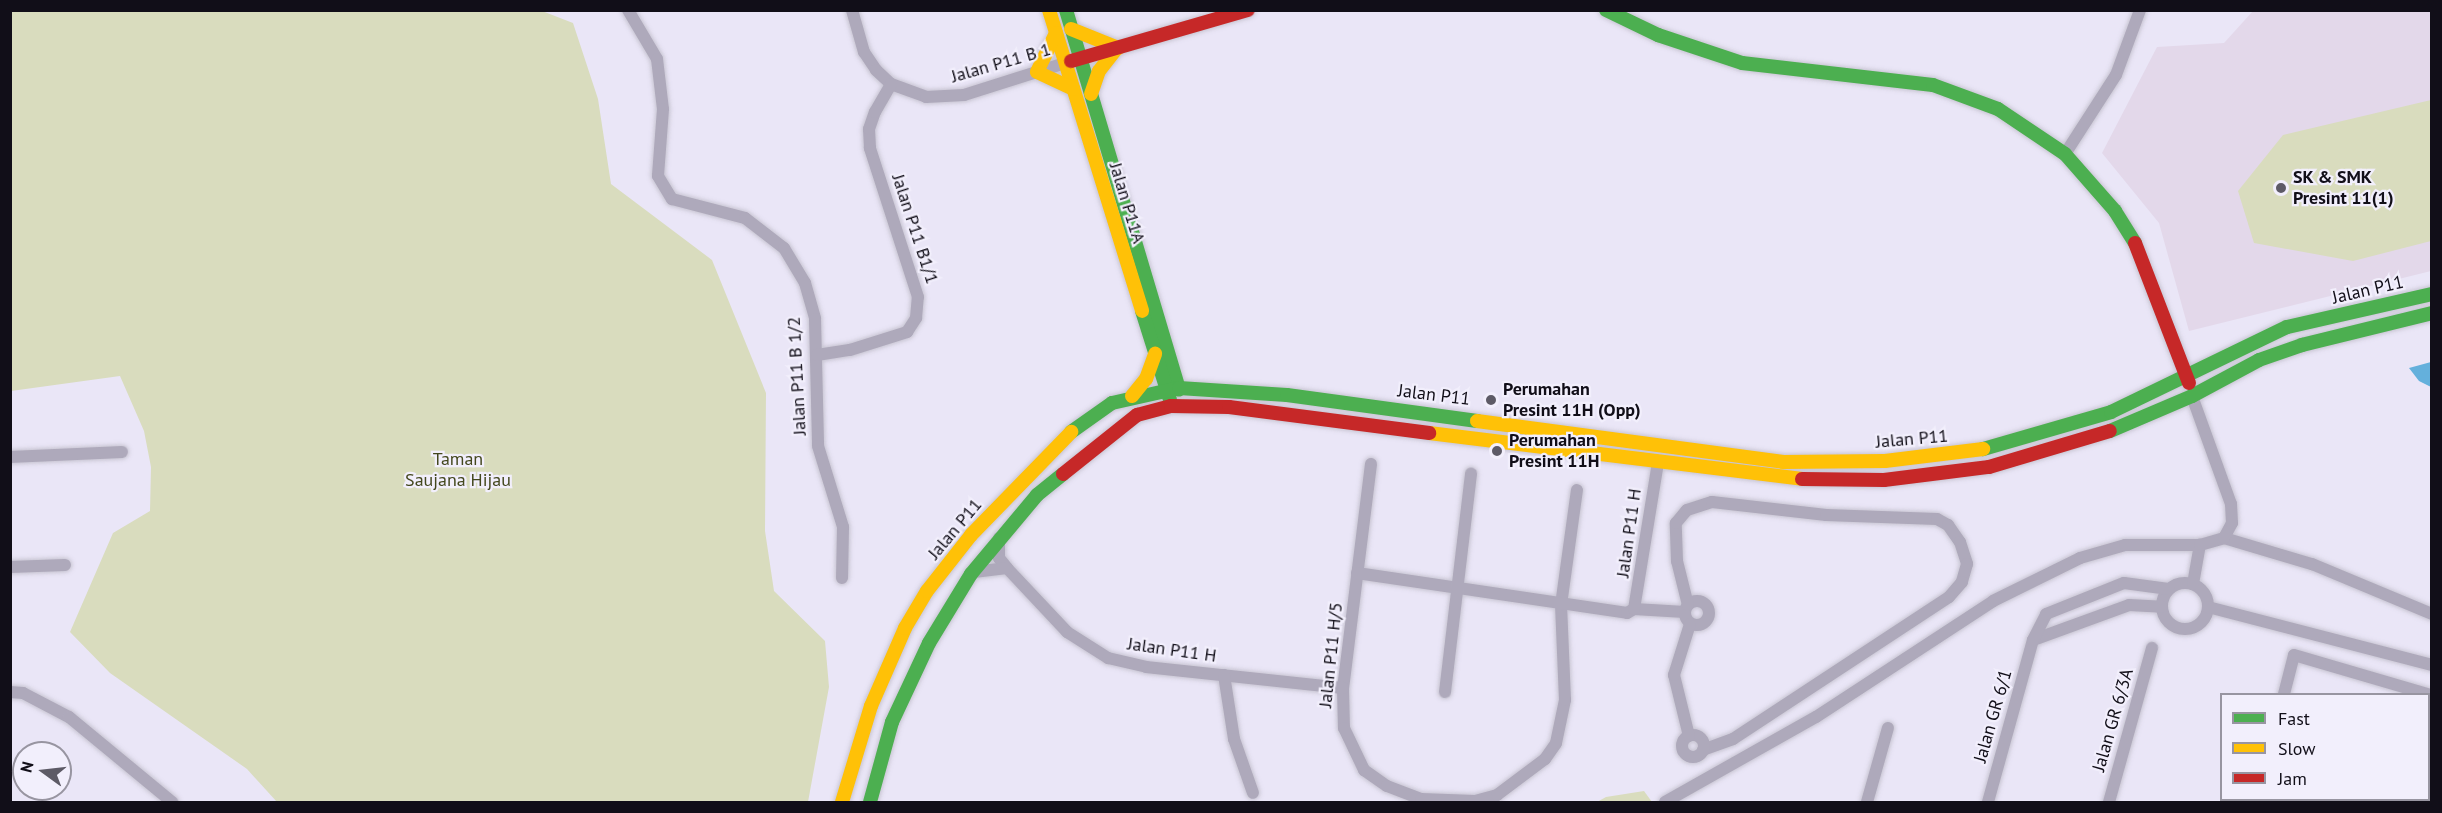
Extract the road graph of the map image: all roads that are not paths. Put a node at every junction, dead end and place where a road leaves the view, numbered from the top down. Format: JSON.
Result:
{"nodes":[{"id":1,"x":628,"y":10,"type":"edge"},
{"id":2,"x":852,"y":10,"type":"edge"},
{"id":3,"x":1049,"y":10,"type":"edge"},
{"id":4,"x":1066,"y":10,"type":"edge"},
{"id":5,"x":1248,"y":10,"type":"edge"},
{"id":6,"x":1606,"y":10,"type":"edge"},
{"id":7,"x":2140,"y":10,"type":"edge"},
{"id":8,"x":1071,"y":29,"type":"junction"},
{"id":9,"x":1056,"y":33,"type":"junction"},
{"id":10,"x":1118,"y":48,"type":"junction"},
{"id":11,"x":1080,"y":58,"type":"junction"},
{"id":12,"x":1065,"y":63,"type":"junction"},
{"id":13,"x":1037,"y":72,"type":"junction"},
{"id":14,"x":891,"y":84,"type":"junction"},
{"id":15,"x":1073,"y":89,"type":"junction"},
{"id":16,"x":1091,"y":94,"type":"junction"},
{"id":17,"x":2065,"y":154,"type":"junction"},
{"id":18,"x":2432,"y":294,"type":"edge"},
{"id":19,"x":2432,"y":313,"type":"edge"},
{"id":20,"x":1155,"y":354,"type":"junction"},
{"id":21,"x":817,"y":355,"type":"junction"},
{"id":22,"x":2186,"y":374,"type":"junction"},
{"id":23,"x":1173,"y":388,"type":"junction"},
{"id":24,"x":1132,"y":396,"type":"junction"},
{"id":25,"x":2192,"y":396,"type":"junction"},
{"id":26,"x":1177,"y":406,"type":"junction"},
{"id":27,"x":1635,"y":440,"type":"junction"},
{"id":28,"x":1688,"y":447,"type":"junction"},
{"id":29,"x":123,"y":452,"type":"dead end"},
{"id":30,"x":10,"y":457,"type":"edge"},
{"id":31,"x":1658,"y":462,"type":"junction"},
{"id":32,"x":1371,"y":464,"type":"dead end"},
{"id":33,"x":1471,"y":474,"type":"dead end"},
{"id":34,"x":1577,"y":490,"type":"dead end"},
{"id":35,"x":1000,"y":537,"type":"junction"},
{"id":36,"x":2224,"y":538,"type":"junction"},
{"id":37,"x":2200,"y":545,"type":"junction"},
{"id":38,"x":65,"y":565,"type":"dead end"},
{"id":39,"x":10,"y":567,"type":"edge"},
{"id":40,"x":1008,"y":568,"type":"junction"},
{"id":41,"x":1358,"y":573,"type":"junction"},
{"id":42,"x":971,"y":574,"type":"junction"},
{"id":43,"x":842,"y":578,"type":"dead end"},
{"id":44,"x":2124,"y":583,"type":"junction"},
{"id":45,"x":2193,"y":584,"type":"junction"},
{"id":46,"x":1457,"y":588,"type":"junction"},
{"id":47,"x":2169,"y":589,"type":"junction"},
{"id":48,"x":1561,"y":605,"type":"junction"},
{"id":49,"x":2129,"y":605,"type":"junction"},
{"id":50,"x":2162,"y":607,"type":"junction"},
{"id":51,"x":2208,"y":607,"type":"junction"},
{"id":52,"x":1634,"y":609,"type":"junction"},
{"id":53,"x":1688,"y":614,"type":"junction"},
{"id":54,"x":2432,"y":614,"type":"edge"},
{"id":55,"x":2033,"y":640,"type":"junction"},
{"id":56,"x":2152,"y":648,"type":"dead end"},
{"id":57,"x":2432,"y":665,"type":"edge"},
{"id":58,"x":1224,"y":675,"type":"junction"},
{"id":59,"x":1343,"y":688,"type":"junction"},
{"id":60,"x":2386,"y":689,"type":"edge"},
{"id":61,"x":10,"y":692,"type":"edge"},
{"id":62,"x":1445,"y":692,"type":"dead end"},
{"id":63,"x":2284,"y":693,"type":"edge"},
{"id":64,"x":2415,"y":693,"type":"edge"},
{"id":65,"x":1888,"y":728,"type":"dead end"},
{"id":66,"x":1689,"y":736,"type":"junction"},
{"id":67,"x":1703,"y":750,"type":"junction"},
{"id":68,"x":1253,"y":793,"type":"dead end"},
{"id":69,"x":172,"y":802,"type":"edge"},
{"id":70,"x":843,"y":802,"type":"edge"},
{"id":71,"x":870,"y":802,"type":"edge"},
{"id":72,"x":1665,"y":802,"type":"edge"},
{"id":73,"x":1867,"y":802,"type":"edge"},
{"id":74,"x":1988,"y":802,"type":"edge"},
{"id":75,"x":2109,"y":802,"type":"edge"}],
"edges":[{"from":1,"to":21,"type":"street","name":"Jalan P11 B 1/2"},
{"from":2,"to":14,"type":"street","name":"Jalan P11 B 1"},
{"from":3,"to":9,"type":"main road","name":"Jalan P11A"},
{"from":4,"to":8,"type":"main road","name":"Jalan P11A"},
{"from":5,"to":10,"type":"main road"},
{"from":6,"to":17,"type":"main road"},
{"from":7,"to":17,"type":"street"},
{"from":8,"to":10,"type":"main road"},
{"from":8,"to":11,"type":"main road","name":"Jalan P11A"},
{"from":9,"to":12,"type":"main road","name":"Jalan P11A"},
{"from":9,"to":13,"type":"main road"},
{"from":10,"to":11,"type":"main road"},
{"from":10,"to":16,"type":"main road"},
{"from":11,"to":12,"type":"main road"},
{"from":11,"to":16,"type":"main road","name":"Jalan P11A"},
{"from":12,"to":13,"type":"street","name":"Jalan P11 B 1"},
{"from":12,"to":15,"type":"main road","name":"Jalan P11A"},
{"from":13,"to":14,"type":"street","name":"Jalan P11 B 1"},
{"from":13,"to":15,"type":"main road"},
{"from":14,"to":21,"type":"street","name":"Jalan P11 B1/1"},
{"from":15,"to":20,"type":"main road","name":"Jalan P11A"},
{"from":16,"to":23,"type":"main road","name":"Jalan P11A"},
{"from":17,"to":22,"type":"main road"},
{"from":18,"to":22,"type":"main road","name":"Jalan P11"},
{"from":19,"to":25,"type":"main road","name":"Jalan P11"},
{"from":20,"to":23,"type":"main road","name":"Jalan P11A"},
{"from":20,"to":24,"type":"main road"},
{"from":21,"to":43,"type":"street","name":"Jalan P11 B 1/2"},
{"from":22,"to":25,"type":"main road"},
{"from":22,"to":28,"type":"main road","name":"Jalan P11"},
{"from":23,"to":24,"type":"main road","name":"Jalan P11"},
{"from":23,"to":26,"type":"main road","name":"Jalan P11A"},
{"from":23,"to":27,"type":"main road","name":"Jalan P11"},
{"from":24,"to":70,"type":"main road","name":"Jalan P11"},
{"from":25,"to":31,"type":"main road","name":"Jalan P11"},
{"from":25,"to":36,"type":"street"},
{"from":26,"to":31,"type":"main road","name":"Jalan P11"},
{"from":26,"to":35,"type":"main road","name":"Jalan P11"},
{"from":27,"to":28,"type":"main road","name":"Jalan P11"},
{"from":27,"to":31,"type":"main road"},
{"from":28,"to":31,"type":"main road"},
{"from":29,"to":30,"type":"street"},
{"from":31,"to":52,"type":"street","name":"Jalan P11 H"},
{"from":32,"to":41,"type":"street","name":"Jalan P11 H/5"},
{"from":33,"to":46,"type":"street"},
{"from":34,"to":48,"type":"street","name":"Jalan P11 H/5"},
{"from":35,"to":40,"type":"street","name":"Jalan P11 H"},
{"from":35,"to":42,"type":"main road","name":"Jalan P11"},
{"from":36,"to":37,"type":"street"},
{"from":36,"to":54,"type":"street"},
{"from":37,"to":45,"type":"street"},
{"from":37,"to":72,"type":"street"},
{"from":38,"to":39,"type":"street"},
{"from":40,"to":42,"type":"street"},
{"from":40,"to":58,"type":"street","name":"Jalan P11 H"},
{"from":41,"to":46,"type":"street"},
{"from":41,"to":59,"type":"street","name":"Jalan P11 H/5"},
{"from":42,"to":71,"type":"main road","name":"Jalan P11"},
{"from":44,"to":47,"type":"street"},
{"from":44,"to":49,"type":"street"},
{"from":44,"to":55,"type":"street","name":"Jalan GR 6/1"},
{"from":45,"to":47,"type":"street"},
{"from":45,"to":51,"type":"street"},
{"from":46,"to":48,"type":"street"},
{"from":46,"to":62,"type":"street"},
{"from":47,"to":50,"type":"street"},
{"from":48,"to":52,"type":"street"},
{"from":48,"to":59,"type":"street","name":"Jalan P11 H/5"},
{"from":49,"to":50,"type":"street"},
{"from":49,"to":55,"type":"street"},
{"from":50,"to":51,"type":"street"},
{"from":51,"to":57,"type":"street"},
{"from":52,"to":53,"type":"street"},
{"from":53,"to":66,"type":"street"},
{"from":53,"to":67,"type":"street"},
{"from":55,"to":74,"type":"street","name":"Jalan GR 6/1"},
{"from":56,"to":75,"type":"street","name":"Jalan GR 6/3A"},
{"from":58,"to":59,"type":"street","name":"Jalan P11 H"},
{"from":58,"to":68,"type":"street"},
{"from":60,"to":63,"type":"street"},
{"from":60,"to":64,"type":"street"},
{"from":61,"to":69,"type":"street"},
{"from":65,"to":73,"type":"street"},
{"from":66,"to":67,"type":"street"},
{"from":66,"to":67,"type":"street"}]}
